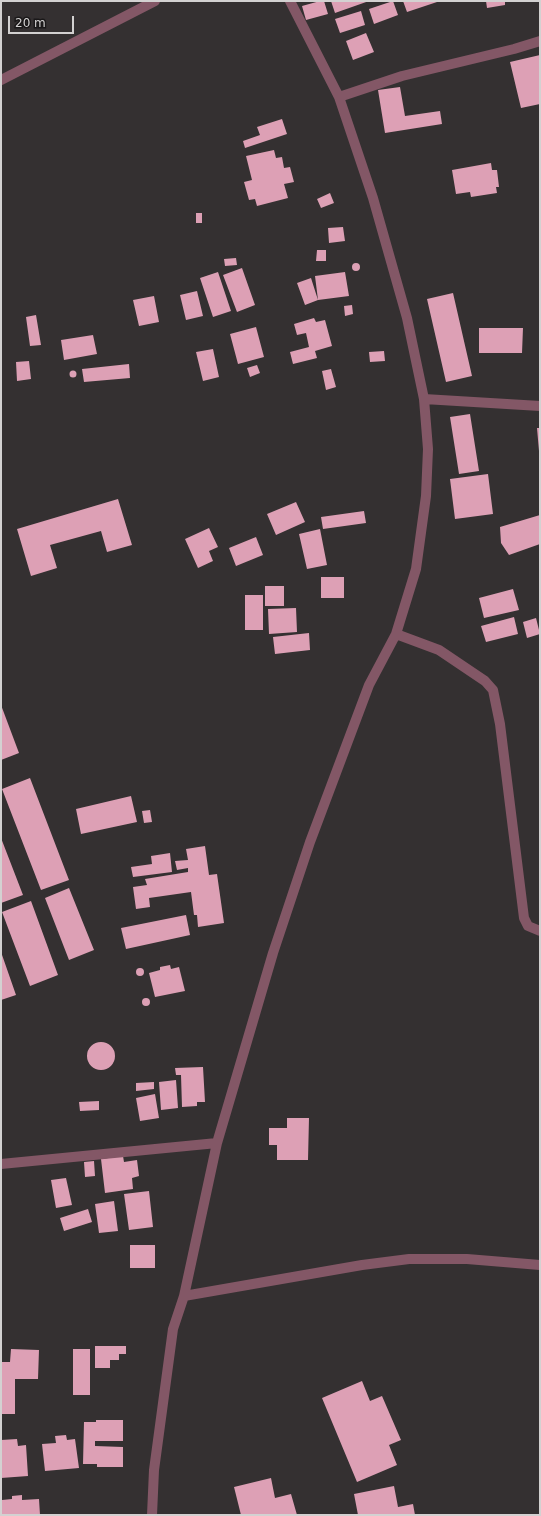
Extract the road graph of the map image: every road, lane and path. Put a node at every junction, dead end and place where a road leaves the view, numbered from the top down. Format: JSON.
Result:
{"nodes":[{"id":1,"x":155,"y":1,"type":"edge"},
{"id":2,"x":290,"y":1,"type":"edge"},
{"id":3,"x":540,"y":41,"type":"edge"},
{"id":4,"x":1,"y":80,"type":"edge"},
{"id":5,"x":339,"y":97,"type":"junction"},
{"id":6,"x":424,"y":399,"type":"junction"},
{"id":7,"x":540,"y":406,"type":"edge"},
{"id":8,"x":396,"y":634,"type":"junction"},
{"id":9,"x":540,"y":930,"type":"edge"},
{"id":10,"x":217,"y":1143,"type":"junction"},
{"id":11,"x":1,"y":1164,"type":"edge"},
{"id":12,"x":540,"y":1265,"type":"edge"},
{"id":13,"x":184,"y":1296,"type":"junction"},
{"id":14,"x":152,"y":1515,"type":"edge"}],
"edges":[{"from":1,"to":4,"type":"street"},
{"from":2,"to":5,"type":"street"},
{"from":3,"to":5,"type":"street"},
{"from":5,"to":6,"type":"street"},
{"from":6,"to":7,"type":"street"},
{"from":6,"to":8,"type":"street"},
{"from":8,"to":9,"type":"street"},
{"from":8,"to":10,"type":"street"},
{"from":10,"to":11,"type":"street"},
{"from":10,"to":13,"type":"street"},
{"from":12,"to":13,"type":"street"},
{"from":13,"to":14,"type":"street"}]}
